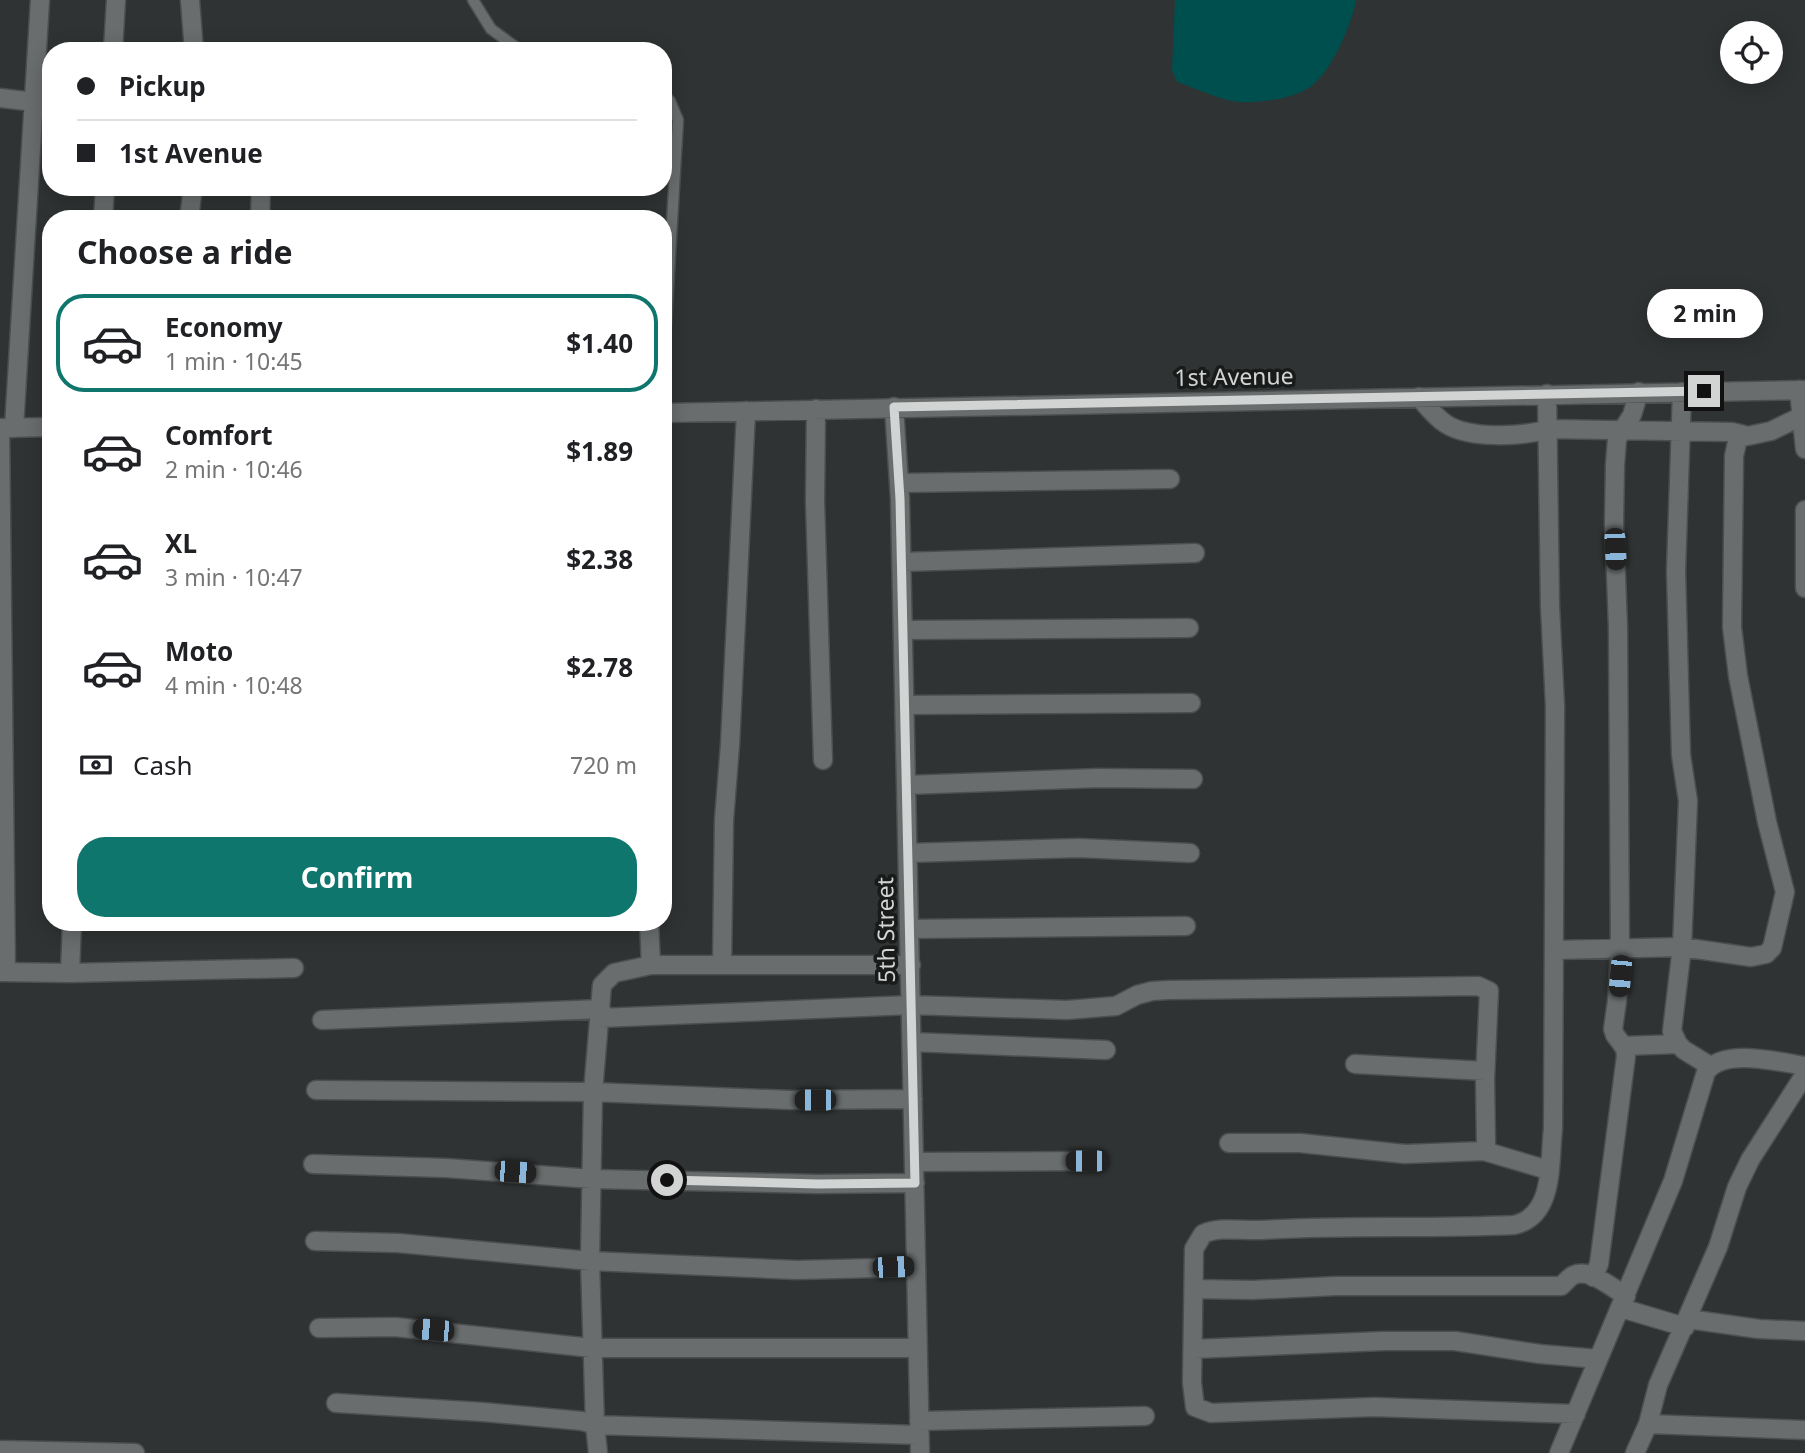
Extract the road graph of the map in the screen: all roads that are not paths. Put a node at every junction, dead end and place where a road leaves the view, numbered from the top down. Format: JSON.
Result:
{"nodes":[{"id":1,"x":40,"y":0,"type":"edge"},
{"id":2,"x":116,"y":0,"type":"edge"},
{"id":3,"x":190,"y":0,"type":"edge"},
{"id":4,"x":473,"y":0,"type":"edge"},
{"id":5,"x":114,"y":42,"type":"edge"},
{"id":6,"x":193,"y":42,"type":"edge"},
{"id":7,"x":509,"y":42,"type":"edge"},
{"id":8,"x":42,"y":69,"type":"edge"},
{"id":9,"x":0,"y":98,"type":"edge"},
{"id":10,"x":42,"y":104,"type":"edge"},
{"id":11,"x":672,"y":106,"type":"edge"},
{"id":12,"x":42,"y":113,"type":"edge"},
{"id":13,"x":672,"y":222,"type":"edge"},
{"id":14,"x":1802,"y":390,"type":"edge"},
{"id":15,"x":1682,"y":392,"type":"junction"},
{"id":16,"x":1639,"y":393,"type":"junction"},
{"id":17,"x":1547,"y":394,"type":"junction"},
{"id":18,"x":1419,"y":397,"type":"junction"},
{"id":19,"x":894,"y":407,"type":"junction"},
{"id":20,"x":816,"y":409,"type":"junction"},
{"id":21,"x":746,"y":411,"type":"junction"},
{"id":22,"x":672,"y":413,"type":"edge"},
{"id":23,"x":1802,"y":416,"type":"junction"},
{"id":24,"x":42,"y":427,"type":"edge"},
{"id":25,"x":5,"y":428,"type":"edge"},
{"id":26,"x":1548,"y":429,"type":"junction"},
{"id":27,"x":1623,"y":430,"type":"junction"},
{"id":28,"x":1680,"y":431,"type":"junction"},
{"id":29,"x":1744,"y":435,"type":"junction"},
{"id":30,"x":1805,"y":449,"type":"edge"},
{"id":31,"x":1170,"y":479,"type":"dead end"},
{"id":32,"x":899,"y":483,"type":"junction"},
{"id":33,"x":1805,"y":510,"type":"edge"},
{"id":34,"x":1195,"y":553,"type":"dead end"},
{"id":35,"x":902,"y":562,"type":"junction"},
{"id":36,"x":1805,"y":588,"type":"edge"},
{"id":37,"x":1189,"y":628,"type":"dead end"},
{"id":38,"x":903,"y":631,"type":"junction"},
{"id":39,"x":1191,"y":703,"type":"dead end"},
{"id":40,"x":905,"y":705,"type":"junction"},
{"id":41,"x":823,"y":760,"type":"dead end"},
{"id":42,"x":1193,"y":779,"type":"dead end"},
{"id":43,"x":906,"y":785,"type":"junction"},
{"id":44,"x":908,"y":853,"type":"junction"},
{"id":45,"x":1190,"y":853,"type":"dead end"},
{"id":46,"x":1186,"y":926,"type":"dead end"},
{"id":47,"x":910,"y":929,"type":"junction"},
{"id":48,"x":72,"y":931,"type":"edge"},
{"id":49,"x":649,"y":931,"type":"edge"},
{"id":50,"x":1682,"y":947,"type":"junction"},
{"id":51,"x":1620,"y":948,"type":"junction"},
{"id":52,"x":1555,"y":950,"type":"junction"},
{"id":53,"x":651,"y":965,"type":"junction"},
{"id":54,"x":722,"y":965,"type":"junction"},
{"id":55,"x":911,"y":965,"type":"junction"},
{"id":56,"x":294,"y":968,"type":"dead end"},
{"id":57,"x":3,"y":972,"type":"edge"},
{"id":58,"x":70,"y":973,"type":"junction"},
{"id":59,"x":911,"y":1005,"type":"junction"},
{"id":60,"x":600,"y":1013,"type":"junction"},
{"id":61,"x":323,"y":1020,"type":"dead end"},
{"id":62,"x":912,"y":1042,"type":"junction"},
{"id":63,"x":1678,"y":1044,"type":"junction"},
{"id":64,"x":1623,"y":1045,"type":"junction"},
{"id":65,"x":1105,"y":1050,"type":"dead end"},
{"id":66,"x":1355,"y":1064,"type":"dead end"},
{"id":67,"x":1710,"y":1066,"type":"junction"},
{"id":68,"x":1805,"y":1066,"type":"edge"},
{"id":69,"x":1485,"y":1071,"type":"junction"},
{"id":70,"x":1805,"y":1074,"type":"edge"},
{"id":71,"x":316,"y":1090,"type":"dead end"},
{"id":72,"x":593,"y":1092,"type":"junction"},
{"id":73,"x":913,"y":1099,"type":"junction"},
{"id":74,"x":1229,"y":1143,"type":"dead end"},
{"id":75,"x":1484,"y":1151,"type":"junction"},
{"id":76,"x":1086,"y":1161,"type":"dead end"},
{"id":77,"x":915,"y":1162,"type":"junction"},
{"id":78,"x":313,"y":1164,"type":"dead end"},
{"id":79,"x":1548,"y":1170,"type":"junction"},
{"id":80,"x":592,"y":1179,"type":"junction"},
{"id":81,"x":915,"y":1183,"type":"junction"},
{"id":82,"x":316,"y":1241,"type":"dead end"},
{"id":83,"x":590,"y":1261,"type":"junction"},
{"id":84,"x":916,"y":1267,"type":"junction"},
{"id":85,"x":1593,"y":1277,"type":"junction"},
{"id":86,"x":1194,"y":1289,"type":"junction"},
{"id":87,"x":1623,"y":1302,"type":"junction"},
{"id":88,"x":1686,"y":1323,"type":"junction"},
{"id":89,"x":319,"y":1328,"type":"dead end"},
{"id":90,"x":1805,"y":1331,"type":"edge"},
{"id":91,"x":592,"y":1348,"type":"junction"},
{"id":92,"x":918,"y":1348,"type":"junction"},
{"id":93,"x":1193,"y":1349,"type":"junction"},
{"id":94,"x":1598,"y":1359,"type":"junction"},
{"id":95,"x":336,"y":1403,"type":"dead end"},
{"id":96,"x":1576,"y":1414,"type":"junction"},
{"id":97,"x":1145,"y":1416,"type":"dead end"},
{"id":98,"x":1648,"y":1424,"type":"junction"},
{"id":99,"x":595,"y":1425,"type":"junction"},
{"id":100,"x":1805,"y":1430,"type":"edge"},
{"id":101,"x":920,"y":1436,"type":"edge"},
{"id":102,"x":0,"y":1450,"type":"edge"},
{"id":103,"x":135,"y":1453,"type":"edge"},
{"id":104,"x":598,"y":1453,"type":"edge"},
{"id":105,"x":1559,"y":1453,"type":"edge"},
{"id":106,"x":1635,"y":1453,"type":"edge"}],
"edges":[{"from":1,"to":8,"type":"street"},
{"from":2,"to":5,"type":"street"},
{"from":3,"to":6,"type":"street"},
{"from":4,"to":7,"type":"lane"},
{"from":9,"to":10,"type":"street"},
{"from":11,"to":13,"type":"lane"},
{"from":12,"to":25,"type":"street"},
{"from":14,"to":15,"type":"street","name":"1st Avenue"},
{"from":14,"to":23,"type":"street"},
{"from":15,"to":16,"type":"street","name":"1st Avenue"},
{"from":15,"to":28,"type":"street"},
{"from":16,"to":17,"type":"street","name":"1st Avenue"},
{"from":16,"to":27,"type":"street"},
{"from":17,"to":18,"type":"street","name":"1st Avenue"},
{"from":17,"to":26,"type":"street"},
{"from":18,"to":19,"type":"street","name":"1st Avenue"},
{"from":18,"to":26,"type":"street"},
{"from":19,"to":20,"type":"street","name":"1st Avenue"},
{"from":19,"to":32,"type":"street","name":"5th Street"},
{"from":20,"to":21,"type":"street","name":"1st Avenue"},
{"from":20,"to":41,"type":"street"},
{"from":21,"to":22,"type":"street","name":"1st Avenue"},
{"from":21,"to":54,"type":"street"},
{"from":23,"to":29,"type":"street"},
{"from":23,"to":30,"type":"street"},
{"from":24,"to":25,"type":"street"},
{"from":25,"to":57,"type":"street"},
{"from":26,"to":27,"type":"street"},
{"from":26,"to":52,"type":"street"},
{"from":27,"to":28,"type":"street"},
{"from":27,"to":51,"type":"street"},
{"from":28,"to":29,"type":"street"},
{"from":28,"to":50,"type":"street"},
{"from":29,"to":50,"type":"street"},
{"from":31,"to":32,"type":"street"},
{"from":32,"to":35,"type":"street","name":"5th Street"},
{"from":33,"to":36,"type":"street"},
{"from":34,"to":35,"type":"street"},
{"from":35,"to":38,"type":"street","name":"5th Street"},
{"from":37,"to":38,"type":"street"},
{"from":38,"to":40,"type":"street","name":"5th Street"},
{"from":39,"to":40,"type":"street"},
{"from":40,"to":43,"type":"street","name":"5th Street"},
{"from":42,"to":43,"type":"street"},
{"from":43,"to":44,"type":"street","name":"5th Street"},
{"from":44,"to":45,"type":"street"},
{"from":44,"to":47,"type":"street","name":"5th Street"},
{"from":46,"to":47,"type":"street"},
{"from":47,"to":55,"type":"street","name":"5th Street"},
{"from":48,"to":58,"type":"street"},
{"from":49,"to":53,"type":"street"},
{"from":50,"to":51,"type":"street"},
{"from":50,"to":63,"type":"street"},
{"from":51,"to":52,"type":"street"},
{"from":51,"to":64,"type":"street"},
{"from":52,"to":79,"type":"street"},
{"from":53,"to":54,"type":"street"},
{"from":53,"to":60,"type":"street"},
{"from":54,"to":55,"type":"street"},
{"from":55,"to":59,"type":"street","name":"5th Street"},
{"from":56,"to":58,"type":"street"},
{"from":57,"to":58,"type":"street"},
{"from":59,"to":60,"type":"street"},
{"from":59,"to":62,"type":"street","name":"5th Street"},
{"from":59,"to":69,"type":"street"},
{"from":60,"to":61,"type":"street"},
{"from":60,"to":72,"type":"street"},
{"from":62,"to":65,"type":"street"},
{"from":62,"to":73,"type":"street","name":"5th Street"},
{"from":63,"to":64,"type":"street"},
{"from":63,"to":67,"type":"street"},
{"from":64,"to":85,"type":"street"},
{"from":66,"to":69,"type":"street"},
{"from":67,"to":68,"type":"street"},
{"from":67,"to":87,"type":"street"},
{"from":69,"to":75,"type":"street"},
{"from":70,"to":88,"type":"street"},
{"from":71,"to":72,"type":"street"},
{"from":72,"to":73,"type":"street"},
{"from":72,"to":80,"type":"street"},
{"from":73,"to":77,"type":"street","name":"5th Street"},
{"from":74,"to":75,"type":"street"},
{"from":75,"to":79,"type":"street"},
{"from":76,"to":77,"type":"street"},
{"from":77,"to":81,"type":"street","name":"5th Street"},
{"from":78,"to":80,"type":"street"},
{"from":79,"to":86,"type":"street"},
{"from":80,"to":81,"type":"street"},
{"from":80,"to":83,"type":"street"},
{"from":81,"to":84,"type":"street","name":"5th Street"},
{"from":82,"to":83,"type":"street"},
{"from":83,"to":84,"type":"street"},
{"from":83,"to":91,"type":"street"},
{"from":84,"to":92,"type":"street","name":"5th Street"},
{"from":85,"to":86,"type":"street"},
{"from":85,"to":87,"type":"street"},
{"from":86,"to":93,"type":"street"},
{"from":87,"to":88,"type":"street"},
{"from":87,"to":94,"type":"street"},
{"from":88,"to":90,"type":"street"},
{"from":88,"to":98,"type":"street"},
{"from":89,"to":91,"type":"street"},
{"from":91,"to":92,"type":"street"},
{"from":91,"to":99,"type":"street"},
{"from":92,"to":101,"type":"street","name":"5th Street"},
{"from":93,"to":94,"type":"street"},
{"from":93,"to":96,"type":"street"},
{"from":94,"to":96,"type":"street"},
{"from":95,"to":99,"type":"street"},
{"from":96,"to":105,"type":"street"},
{"from":97,"to":101,"type":"street"},
{"from":98,"to":100,"type":"street"},
{"from":98,"to":106,"type":"street"},
{"from":99,"to":101,"type":"street"},
{"from":99,"to":104,"type":"street"},
{"from":102,"to":103,"type":"street"}]}
